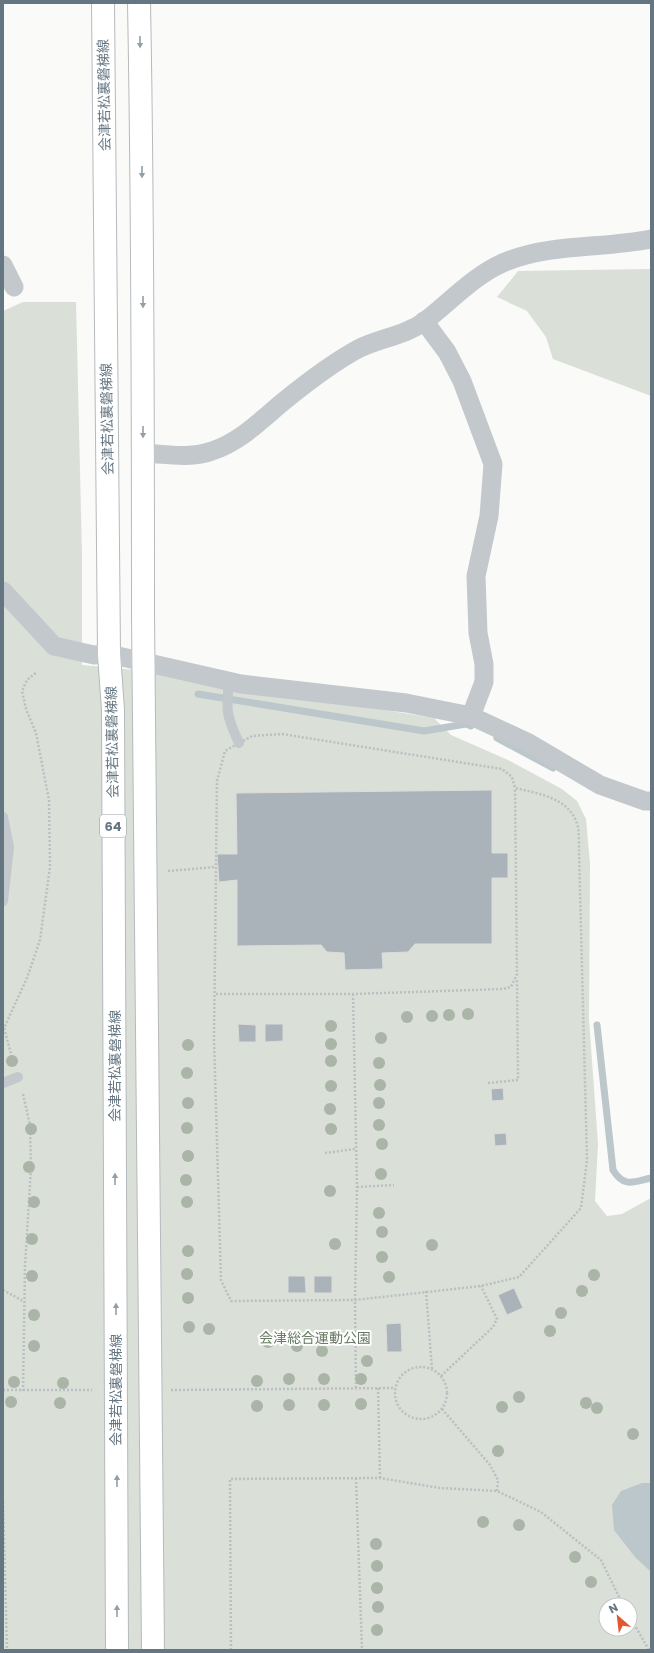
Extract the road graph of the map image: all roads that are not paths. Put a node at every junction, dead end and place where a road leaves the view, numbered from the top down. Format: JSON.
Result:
{"nodes":[{"id":1,"x":103,"y":3,"type":"edge"},
{"id":2,"x":139,"y":3,"type":"edge"},
{"id":3,"x":651,"y":239,"type":"edge"},
{"id":4,"x":3,"y":265,"type":"edge"},
{"id":5,"x":14,"y":287,"type":"dead end"},
{"id":6,"x":424,"y":321,"type":"junction"},
{"id":7,"x":143,"y":453,"type":"junction"},
{"id":8,"x":3,"y":591,"type":"edge"},
{"id":9,"x":109,"y":654,"type":"junction"},
{"id":10,"x":144,"y":661,"type":"junction"},
{"id":11,"x":229,"y":681,"type":"junction"},
{"id":12,"x":471,"y":716,"type":"junction"},
{"id":13,"x":239,"y":743,"type":"road end"},
{"id":14,"x":651,"y":801,"type":"edge"},
{"id":15,"x":3,"y":817,"type":"edge"},
{"id":16,"x":3,"y":901,"type":"edge"},
{"id":17,"x":18,"y":1077,"type":"road end"},
{"id":18,"x":3,"y":1083,"type":"edge"},
{"id":19,"x":117,"y":1650,"type":"edge"},
{"id":20,"x":153,"y":1650,"type":"edge"}],
"edges":[{"from":1,"to":9,"type":"main road","name":"会津若松裏磐梯線","number":"64"},
{"from":2,"to":7,"type":"main road","number":"64","one_way":true},
{"from":3,"to":6,"type":"street"},
{"from":4,"to":5,"type":"street"},
{"from":6,"to":7,"type":"street"},
{"from":6,"to":12,"type":"street"},
{"from":7,"to":10,"type":"main road","number":"64"},
{"from":8,"to":9,"type":"street"},
{"from":9,"to":10,"type":"street"},
{"from":19,"to":9,"type":"main road","name":"会津若松裏磐梯線","number":"64","one_way":true},
{"from":10,"to":11,"type":"street"},
{"from":10,"to":20,"type":"main road","number":"64"},
{"from":11,"to":12,"type":"street"},
{"from":11,"to":13,"type":"lane"},
{"from":12,"to":14,"type":"street"},
{"from":15,"to":16,"type":"lane"},
{"from":17,"to":18,"type":"lane"}]}
